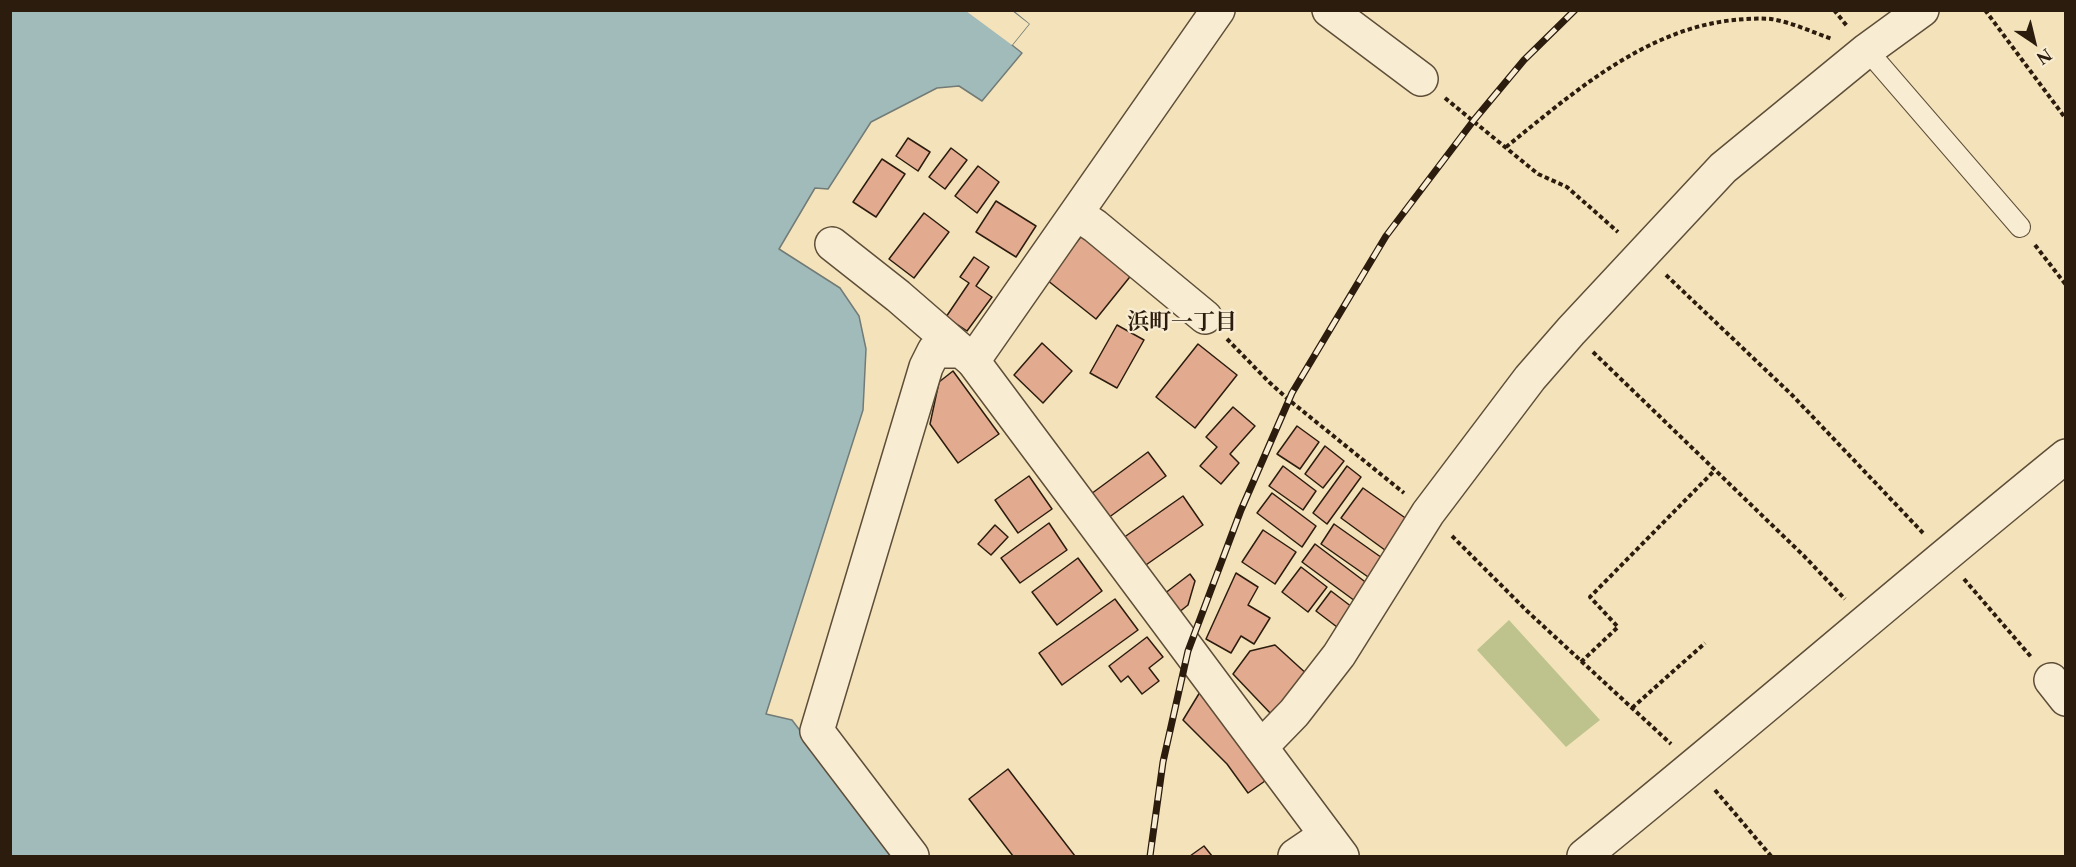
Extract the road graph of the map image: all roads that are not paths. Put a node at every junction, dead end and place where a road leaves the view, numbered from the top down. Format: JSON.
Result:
{"nodes":[{"id":1,"x":1218,"y":10,"type":"edge"},
{"id":2,"x":1329,"y":10,"type":"edge"},
{"id":3,"x":1922,"y":10,"type":"edge"},
{"id":4,"x":1867,"y":50,"type":"junction"},
{"id":5,"x":1421,"y":79,"type":"road end"},
{"id":6,"x":1077,"y":213,"type":"junction"},
{"id":7,"x":2020,"y":227,"type":"road end"},
{"id":8,"x":832,"y":244,"type":"dead end"},
{"id":9,"x":1205,"y":316,"type":"road end"},
{"id":10,"x":966,"y":356,"type":"junction"},
{"id":11,"x":2066,"y":456,"type":"edge"},
{"id":12,"x":1261,"y":747,"type":"junction"},
{"id":13,"x":1334,"y":846,"type":"edge"},
{"id":14,"x":912,"y":856,"type":"edge"},
{"id":15,"x":1295,"y":856,"type":"edge"},
{"id":16,"x":1584,"y":856,"type":"edge"}],
"edges":[{"from":1,"to":6,"type":"street"},
{"from":2,"to":5,"type":"street"},
{"from":3,"to":4,"type":"street"},
{"from":4,"to":7,"type":"lane"},
{"from":4,"to":12,"type":"street"},
{"from":6,"to":9,"type":"street"},
{"from":6,"to":10,"type":"street"},
{"from":8,"to":10,"type":"street"},
{"from":10,"to":12,"type":"street"},
{"from":10,"to":14,"type":"street"},
{"from":11,"to":16,"type":"street"},
{"from":12,"to":13,"type":"street"},
{"from":13,"to":15,"type":"street"}]}
